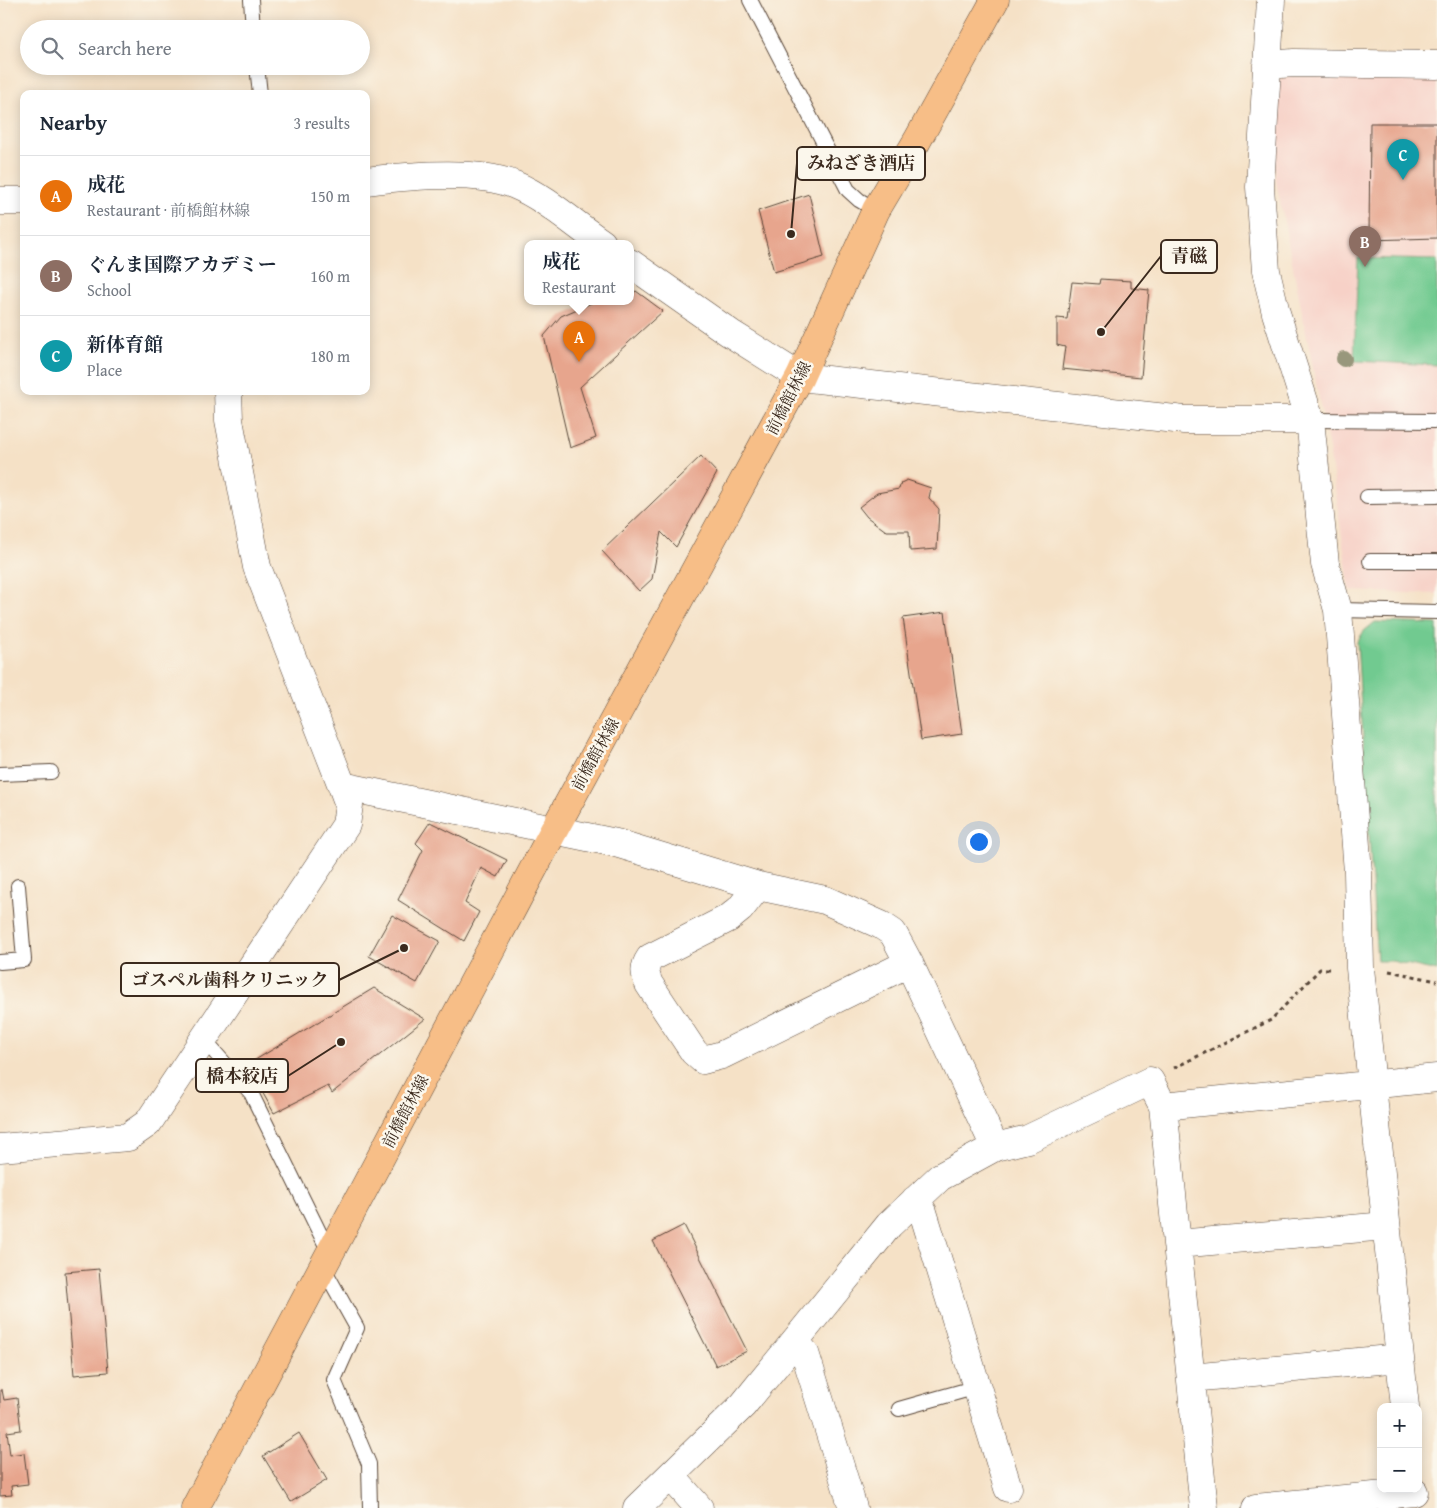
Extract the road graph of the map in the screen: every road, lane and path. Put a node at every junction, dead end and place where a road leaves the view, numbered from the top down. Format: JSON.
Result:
{"nodes":[{"id":1,"x":251,"y":0,"type":"edge"},
{"id":2,"x":750,"y":0,"type":"edge"},
{"id":3,"x":995,"y":0,"type":"edge"},
{"id":4,"x":1271,"y":0,"type":"edge"},
{"id":5,"x":253,"y":20,"type":"edge"},
{"id":6,"x":1267,"y":64,"type":"junction"},
{"id":7,"x":1437,"y":65,"type":"edge"},
{"id":8,"x":258,"y":75,"type":"edge"},
{"id":9,"x":260,"y":90,"type":"edge"},
{"id":10,"x":370,"y":181,"type":"edge"},
{"id":11,"x":0,"y":201,"type":"edge"},
{"id":12,"x":20,"y":201,"type":"edge"},
{"id":13,"x":876,"y":210,"type":"junction"},
{"id":14,"x":598,"y":240,"type":"edge"},
{"id":15,"x":634,"y":266,"type":"edge"},
{"id":16,"x":800,"y":376,"type":"junction"},
{"id":17,"x":228,"y":395,"type":"edge"},
{"id":18,"x":1310,"y":420,"type":"junction"},
{"id":19,"x":1437,"y":421,"type":"edge"},
{"id":20,"x":1437,"y":496,"type":"edge"},
{"id":21,"x":1367,"y":498,"type":"dead end"},
{"id":22,"x":1370,"y":561,"type":"dead end"},
{"id":23,"x":1437,"y":561,"type":"edge"},
{"id":24,"x":1338,"y":610,"type":"junction"},
{"id":25,"x":1437,"y":612,"type":"edge"},
{"id":26,"x":51,"y":772,"type":"dead end"},
{"id":27,"x":0,"y":774,"type":"edge"},
{"id":28,"x":342,"y":786,"type":"junction"},
{"id":29,"x":554,"y":830,"type":"junction"},
{"id":30,"x":18,"y":886,"type":"dead end"},
{"id":31,"x":758,"y":886,"type":"junction"},
{"id":32,"x":0,"y":962,"type":"edge"},
{"id":33,"x":908,"y":963,"type":"junction"},
{"id":34,"x":1320,"y":969,"type":"dead end"},
{"id":35,"x":1383,"y":970,"type":"dead end"},
{"id":36,"x":1437,"y":981,"type":"edge"},
{"id":37,"x":203,"y":1039,"type":"junction"},
{"id":38,"x":1178,"y":1066,"type":"dead end"},
{"id":39,"x":1437,"y":1078,"type":"edge"},
{"id":40,"x":1373,"y":1083,"type":"junction"},
{"id":41,"x":1164,"y":1106,"type":"junction"},
{"id":42,"x":995,"y":1147,"type":"junction"},
{"id":43,"x":0,"y":1148,"type":"edge"},
{"id":44,"x":915,"y":1200,"type":"junction"},
{"id":45,"x":1386,"y":1226,"type":"junction"},
{"id":46,"x":1177,"y":1244,"type":"junction"},
{"id":47,"x":326,"y":1261,"type":"junction"},
{"id":48,"x":795,"y":1340,"type":"junction"},
{"id":49,"x":1400,"y":1358,"type":"junction"},
{"id":50,"x":1191,"y":1378,"type":"junction"},
{"id":51,"x":977,"y":1387,"type":"junction"},
{"id":52,"x":1405,"y":1403,"type":"edge"},
{"id":53,"x":899,"y":1409,"type":"dead end"},
{"id":54,"x":671,"y":1476,"type":"junction"},
{"id":55,"x":1008,"y":1488,"type":"dead end"},
{"id":56,"x":1415,"y":1496,"type":"edge"},
{"id":57,"x":195,"y":1508,"type":"edge"},
{"id":58,"x":370,"y":1508,"type":"edge"},
{"id":59,"x":637,"y":1508,"type":"edge"},
{"id":60,"x":699,"y":1508,"type":"edge"},
{"id":61,"x":852,"y":1508,"type":"edge"},
{"id":62,"x":1204,"y":1508,"type":"edge"},
{"id":63,"x":1256,"y":1508,"type":"edge"}],
"edges":[{"from":1,"to":5,"type":"lane"},
{"from":2,"to":13,"type":"lane"},
{"from":3,"to":13,"type":"main road","name":"前橋館林線"},
{"from":4,"to":6,"type":"street"},
{"from":6,"to":7,"type":"street"},
{"from":6,"to":18,"type":"street"},
{"from":8,"to":9,"type":"lane"},
{"from":10,"to":14,"type":"street"},
{"from":11,"to":12,"type":"street"},
{"from":13,"to":16,"type":"main road","name":"前橋館林線"},
{"from":15,"to":16,"type":"street"},
{"from":16,"to":18,"type":"street"},
{"from":16,"to":29,"type":"main road","name":"前橋館林線"},
{"from":17,"to":28,"type":"street"},
{"from":18,"to":19,"type":"lane"},
{"from":18,"to":24,"type":"street"},
{"from":20,"to":21,"type":"lane"},
{"from":22,"to":23,"type":"lane"},
{"from":24,"to":25,"type":"lane"},
{"from":24,"to":40,"type":"street"},
{"from":26,"to":27,"type":"lane"},
{"from":28,"to":29,"type":"street"},
{"from":28,"to":37,"type":"street"},
{"from":29,"to":31,"type":"street"},
{"from":29,"to":47,"type":"main road","name":"前橋館林線"},
{"from":30,"to":32,"type":"lane"},
{"from":31,"to":33,"type":"street"},
{"from":31,"to":33,"type":"street"},
{"from":33,"to":42,"type":"street"},
{"from":34,"to":38,"type":"path"},
{"from":35,"to":36,"type":"path"},
{"from":37,"to":43,"type":"street"},
{"from":37,"to":47,"type":"lane"},
{"from":39,"to":40,"type":"street"},
{"from":40,"to":41,"type":"street"},
{"from":40,"to":45,"type":"street"},
{"from":41,"to":42,"type":"street"},
{"from":41,"to":46,"type":"street"},
{"from":42,"to":44,"type":"street"},
{"from":44,"to":48,"type":"street"},
{"from":44,"to":51,"type":"street"},
{"from":45,"to":46,"type":"street"},
{"from":45,"to":49,"type":"street"},
{"from":46,"to":50,"type":"street"},
{"from":47,"to":57,"type":"main road","name":"前橋館林線"},
{"from":47,"to":58,"type":"lane"},
{"from":48,"to":54,"type":"street"},
{"from":48,"to":61,"type":"street"},
{"from":49,"to":50,"type":"street"},
{"from":49,"to":52,"type":"street"},
{"from":50,"to":62,"type":"street"},
{"from":51,"to":53,"type":"lane"},
{"from":51,"to":55,"type":"street"},
{"from":54,"to":59,"type":"street"},
{"from":54,"to":60,"type":"street"},
{"from":56,"to":63,"type":"street"}]}
